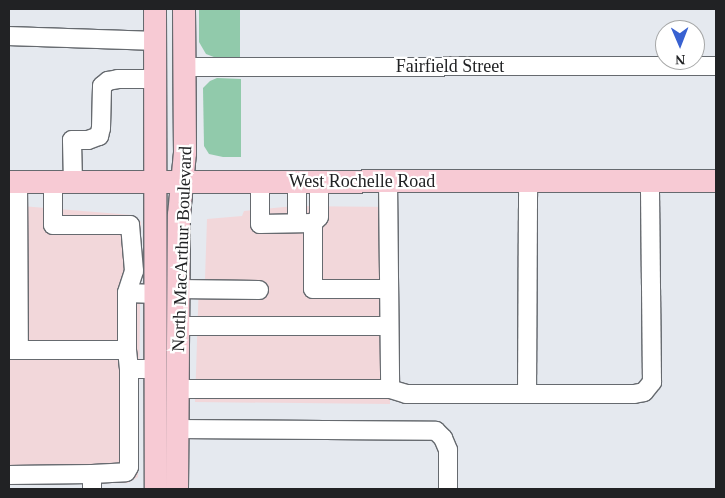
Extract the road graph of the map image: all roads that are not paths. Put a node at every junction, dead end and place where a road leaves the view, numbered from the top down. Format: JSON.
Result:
{"nodes":[{"id":1,"x":155,"y":9,"type":"edge"},
{"id":2,"x":184,"y":9,"type":"edge"},
{"id":3,"x":9,"y":36,"type":"edge"},
{"id":4,"x":156,"y":41,"type":"junction"},
{"id":5,"x":184,"y":66,"type":"junction"},
{"id":6,"x":716,"y":66,"type":"edge"},
{"id":7,"x":156,"y":79,"type":"junction"},
{"id":8,"x":260,"y":181,"type":"junction"},
{"id":9,"x":308,"y":181,"type":"junction"},
{"id":10,"x":388,"y":181,"type":"junction"},
{"id":11,"x":528,"y":181,"type":"junction"},
{"id":12,"x":650,"y":181,"type":"junction"},
{"id":13,"x":716,"y":181,"type":"edge"},
{"id":14,"x":14,"y":182,"type":"edge"},
{"id":15,"x":63,"y":182,"type":"junction"},
{"id":16,"x":156,"y":182,"type":"junction"},
{"id":17,"x":182,"y":182,"type":"junction"},
{"id":18,"x":14,"y":218,"type":"edge"},
{"id":19,"x":305,"y":223,"type":"junction"},
{"id":20,"x":178,"y":289,"type":"junction"},
{"id":21,"x":389,"y":289,"type":"junction"},
{"id":22,"x":259,"y":290,"type":"dead end"},
{"id":23,"x":127,"y":293,"type":"junction"},
{"id":24,"x":156,"y":294,"type":"junction"},
{"id":25,"x":178,"y":326,"type":"junction"},
{"id":26,"x":389,"y":326,"type":"junction"},
{"id":27,"x":14,"y":350,"type":"edge"},
{"id":28,"x":127,"y":350,"type":"junction"},
{"id":29,"x":129,"y":369,"type":"junction"},
{"id":30,"x":154,"y":369,"type":"junction"},
{"id":31,"x":178,"y":389,"type":"junction"},
{"id":32,"x":390,"y":389,"type":"junction"},
{"id":33,"x":527,"y":394,"type":"junction"},
{"id":34,"x":177,"y":428,"type":"junction"},
{"id":35,"x":177,"y":461,"type":"junction"},
{"id":36,"x":9,"y":475,"type":"edge"},
{"id":37,"x":92,"y":482,"type":"edge"},
{"id":38,"x":156,"y":489,"type":"edge"},
{"id":39,"x":177,"y":489,"type":"edge"},
{"id":40,"x":448,"y":489,"type":"edge"}],
"edges":[{"from":1,"to":4,"type":"main road","name":"North MacArthur Boulevard"},
{"from":2,"to":5,"type":"main road","name":"North MacArthur Boulevard"},
{"from":3,"to":4,"type":"street"},
{"from":4,"to":7,"type":"main road","name":"North MacArthur Boulevard"},
{"from":5,"to":6,"type":"street","name":"Fairfield Street"},
{"from":5,"to":17,"type":"main road","name":"North MacArthur Boulevard"},
{"from":7,"to":15,"type":"street"},
{"from":7,"to":16,"type":"main road","name":"North MacArthur Boulevard"},
{"from":8,"to":9,"type":"main road","name":"West Rochelle Road"},
{"from":8,"to":17,"type":"main road","name":"West Rochelle Road"},
{"from":8,"to":19,"type":"street"},
{"from":9,"to":10,"type":"main road","name":"West Rochelle Road"},
{"from":9,"to":19,"type":"street"},
{"from":10,"to":11,"type":"main road","name":"West Rochelle Road"},
{"from":10,"to":21,"type":"street"},
{"from":11,"to":12,"type":"main road","name":"West Rochelle Road"},
{"from":11,"to":33,"type":"street"},
{"from":12,"to":13,"type":"main road","name":"West Rochelle Road"},
{"from":12,"to":33,"type":"street"},
{"from":14,"to":15,"type":"main road","name":"West Rochelle Road"},
{"from":14,"to":18,"type":"street"},
{"from":15,"to":16,"type":"main road","name":"West Rochelle Road"},
{"from":15,"to":23,"type":"street"},
{"from":16,"to":17,"type":"main road","name":"West Rochelle Road"},
{"from":16,"to":24,"type":"main road","name":"North MacArthur Boulevard"},
{"from":17,"to":20,"type":"main road","name":"North MacArthur Boulevard"},
{"from":18,"to":27,"type":"street"},
{"from":19,"to":21,"type":"street"},
{"from":20,"to":22,"type":"street"},
{"from":20,"to":25,"type":"main road","name":"North MacArthur Boulevard"},
{"from":21,"to":26,"type":"street"},
{"from":23,"to":24,"type":"street"},
{"from":23,"to":28,"type":"street"},
{"from":24,"to":30,"type":"main road","name":"North MacArthur Boulevard"},
{"from":25,"to":26,"type":"street"},
{"from":25,"to":31,"type":"main road","name":"North MacArthur Boulevard"},
{"from":26,"to":32,"type":"street"},
{"from":27,"to":28,"type":"street"},
{"from":28,"to":29,"type":"street"},
{"from":29,"to":30,"type":"street"},
{"from":29,"to":37,"type":"street"},
{"from":30,"to":35,"type":"main road"},
{"from":30,"to":38,"type":"main road","name":"North MacArthur Boulevard"},
{"from":31,"to":32,"type":"street"},
{"from":31,"to":34,"type":"main road","name":"North MacArthur Boulevard"},
{"from":32,"to":33,"type":"street"},
{"from":34,"to":35,"type":"main road","name":"North MacArthur Boulevard"},
{"from":34,"to":40,"type":"street"},
{"from":35,"to":39,"type":"main road","name":"North MacArthur Boulevard"},
{"from":36,"to":37,"type":"street"}]}
